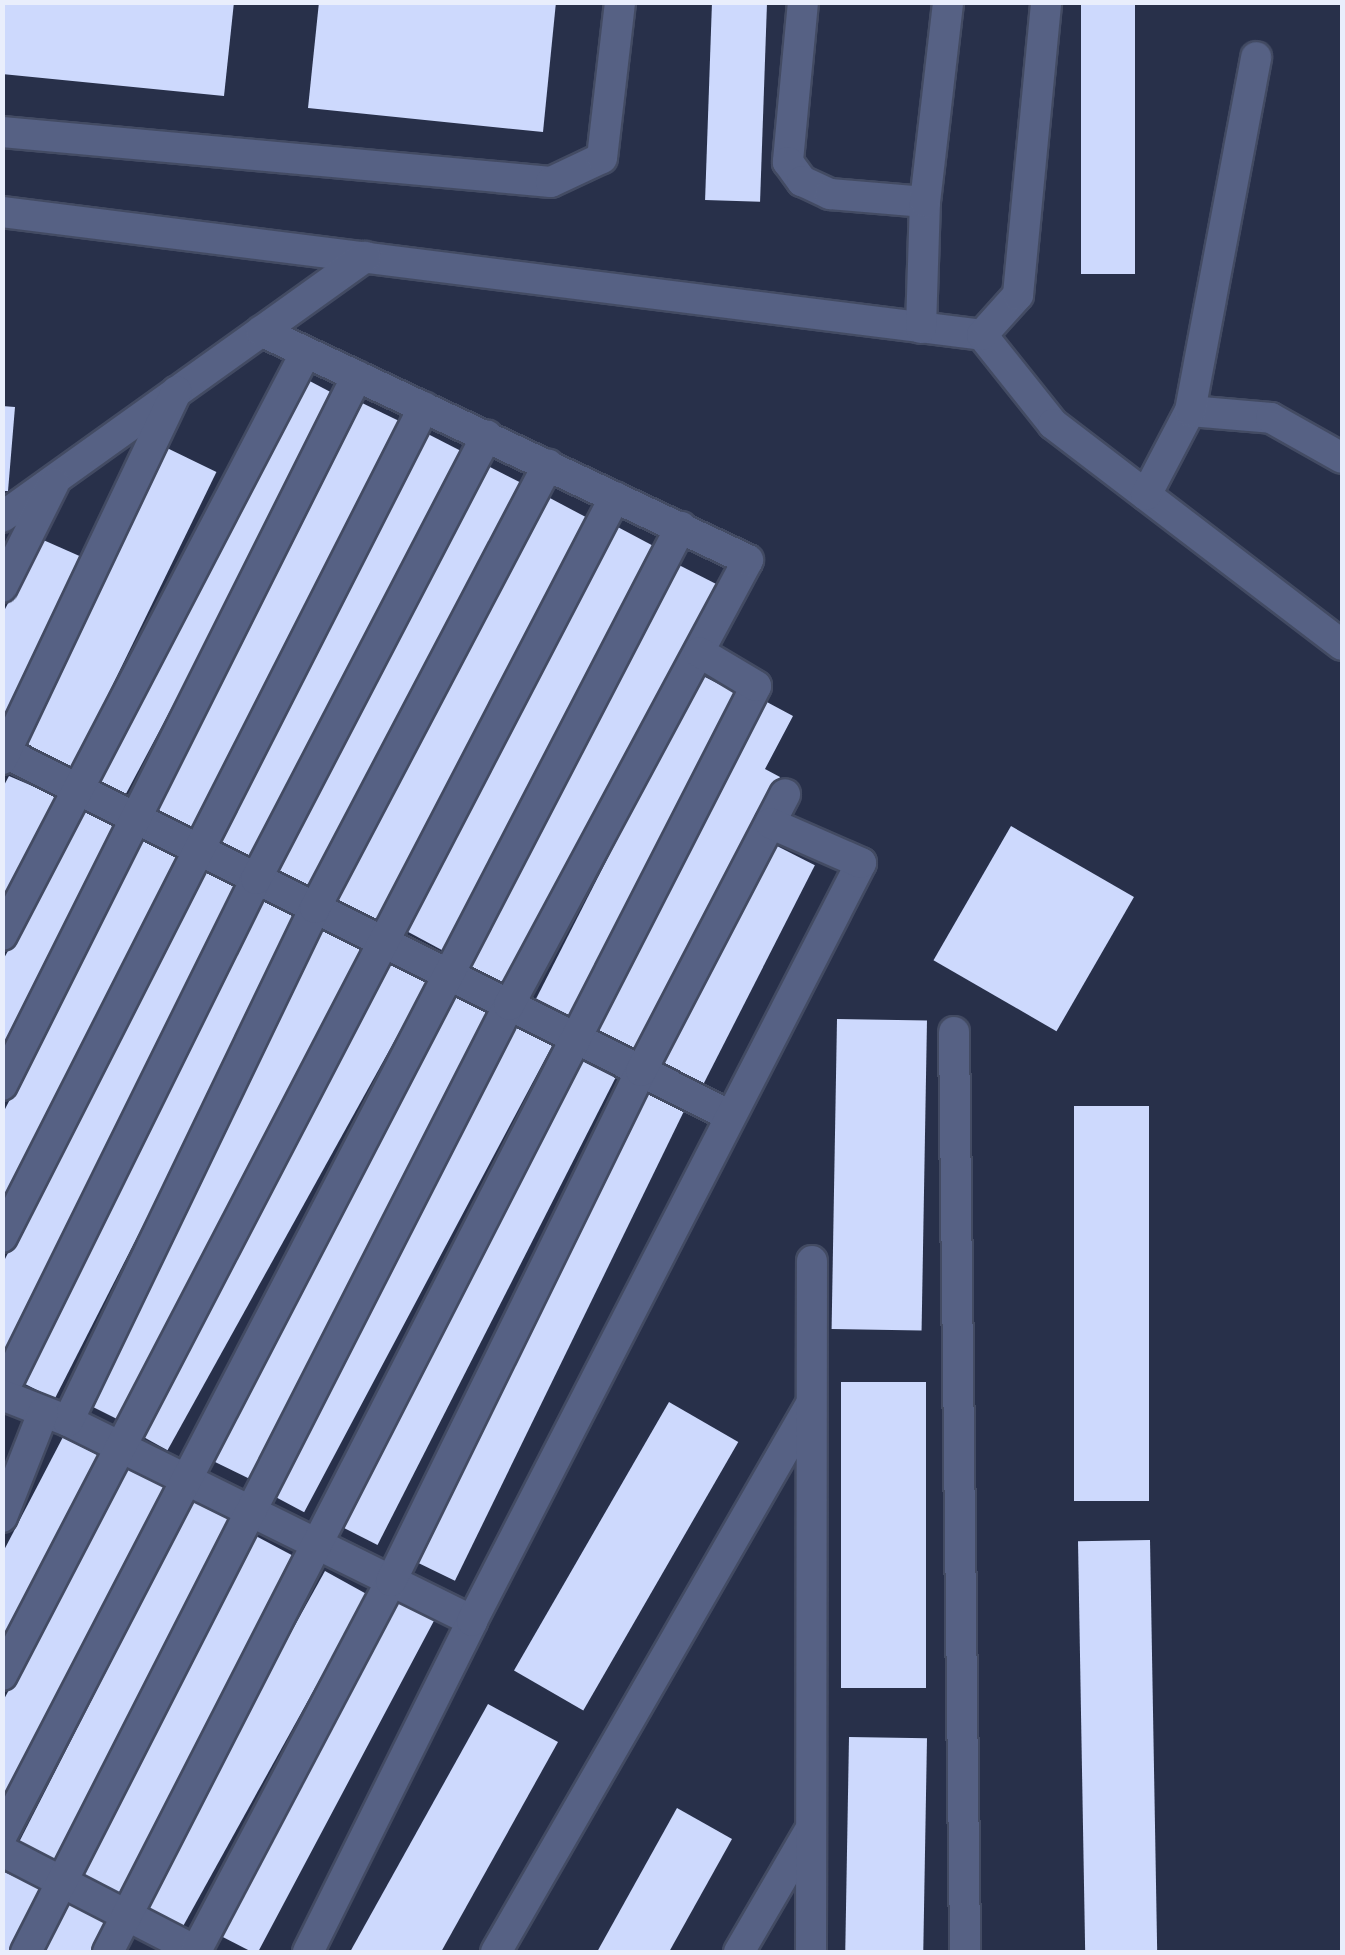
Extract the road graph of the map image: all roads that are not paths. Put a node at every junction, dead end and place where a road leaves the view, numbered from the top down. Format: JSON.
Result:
{"nodes":[{"id":1,"x":620,"y":2,"type":"edge"},
{"id":2,"x":803,"y":2,"type":"edge"},
{"id":3,"x":948,"y":2,"type":"edge"},
{"id":4,"x":1046,"y":2,"type":"edge"},
{"id":5,"x":1256,"y":57,"type":"dead end"},
{"id":6,"x":2,"y":132,"type":"edge"},
{"id":7,"x":925,"y":202,"type":"junction"},
{"id":8,"x":2,"y":212,"type":"edge"},
{"id":9,"x":365,"y":258,"type":"junction"},
{"id":10,"x":921,"y":328,"type":"junction"},
{"id":11,"x":261,"y":331,"type":"junction"},
{"id":12,"x":982,"y":335,"type":"junction"},
{"id":13,"x":306,"y":352,"type":"junction"},
{"id":14,"x":357,"y":376,"type":"junction"},
{"id":15,"x":178,"y":389,"type":"junction"},
{"id":16,"x":424,"y":407,"type":"junction"},
{"id":17,"x":1190,"y":411,"type":"junction"},
{"id":18,"x":487,"y":436,"type":"junction"},
{"id":19,"x":1342,"y":458,"type":"edge"},
{"id":20,"x":548,"y":466,"type":"junction"},
{"id":21,"x":58,"y":476,"type":"junction"},
{"id":22,"x":1146,"y":495,"type":"junction"},
{"id":23,"x":615,"y":496,"type":"junction"},
{"id":24,"x":2,"y":517,"type":"edge"},
{"id":25,"x":680,"y":527,"type":"junction"},
{"id":26,"x":2,"y":588,"type":"edge"},
{"id":27,"x":1342,"y":645,"type":"edge"},
{"id":28,"x":698,"y":652,"type":"junction"},
{"id":29,"x":4,"y":754,"type":"edge"},
{"id":30,"x":80,"y":790,"type":"junction"},
{"id":31,"x":785,"y":794,"type":"dead end"},
{"id":32,"x":136,"y":818,"type":"junction"},
{"id":33,"x":770,"y":823,"type":"junction"},
{"id":34,"x":199,"y":850,"type":"junction"},
{"id":35,"x":256,"y":878,"type":"junction"},
{"id":36,"x":315,"y":908,"type":"junction"},
{"id":37,"x":2,"y":935,"type":"edge"},
{"id":38,"x":386,"y":943,"type":"junction"},
{"id":39,"x":447,"y":974,"type":"junction"},
{"id":40,"x":509,"y":1005,"type":"junction"},
{"id":41,"x":954,"y":1032,"type":"dead end"},
{"id":42,"x":573,"y":1037,"type":"junction"},
{"id":43,"x":641,"y":1071,"type":"junction"},
{"id":44,"x":2,"y":1085,"type":"edge"},
{"id":45,"x":728,"y":1115,"type":"junction"},
{"id":46,"x":2,"y":1237,"type":"edge"},
{"id":47,"x":812,"y":1261,"type":"dead end"},
{"id":48,"x":2,"y":1394,"type":"edge"},
{"id":49,"x":812,"y":1402,"type":"junction"},
{"id":50,"x":55,"y":1417,"type":"junction"},
{"id":51,"x":122,"y":1448,"type":"junction"},
{"id":52,"x":188,"y":1480,"type":"junction"},
{"id":53,"x":253,"y":1513,"type":"junction"},
{"id":54,"x":2,"y":1516,"type":"edge"},
{"id":55,"x":316,"y":1544,"type":"junction"},
{"id":56,"x":390,"y":1580,"type":"junction"},
{"id":57,"x":472,"y":1621,"type":"junction"},
{"id":58,"x":2,"y":1676,"type":"edge"},
{"id":59,"x":812,"y":1828,"type":"junction"},
{"id":60,"x":2,"y":1834,"type":"edge"},
{"id":61,"x":2,"y":1851,"type":"edge"},
{"id":62,"x":62,"y":1882,"type":"junction"},
{"id":63,"x":127,"y":1915,"type":"junction"},
{"id":64,"x":26,"y":1952,"type":"edge"},
{"id":65,"x":108,"y":1952,"type":"edge"},
{"id":66,"x":197,"y":1952,"type":"edge"},
{"id":67,"x":308,"y":1952,"type":"edge"},
{"id":68,"x":496,"y":1952,"type":"edge"},
{"id":69,"x":739,"y":1952,"type":"edge"},
{"id":70,"x":812,"y":1952,"type":"edge"},
{"id":71,"x":964,"y":1952,"type":"edge"}],
"edges":[{"from":1,"to":6,"type":"street"},
{"from":2,"to":7,"type":"street"},
{"from":3,"to":7,"type":"street"},
{"from":4,"to":12,"type":"street"},
{"from":5,"to":17,"type":"street"},
{"from":7,"to":10,"type":"street"},
{"from":8,"to":9,"type":"street"},
{"from":9,"to":10,"type":"street"},
{"from":9,"to":11,"type":"street"},
{"from":10,"to":12,"type":"street"},
{"from":11,"to":13,"type":"street"},
{"from":11,"to":15,"type":"street"},
{"from":12,"to":22,"type":"street"},
{"from":13,"to":14,"type":"street"},
{"from":13,"to":30,"type":"street"},
{"from":14,"to":16,"type":"street"},
{"from":14,"to":32,"type":"street"},
{"from":15,"to":21,"type":"street"},
{"from":15,"to":29,"type":"street"},
{"from":16,"to":18,"type":"street"},
{"from":16,"to":34,"type":"street"},
{"from":17,"to":19,"type":"street"},
{"from":17,"to":22,"type":"street"},
{"from":18,"to":20,"type":"street"},
{"from":18,"to":35,"type":"street"},
{"from":20,"to":23,"type":"street"},
{"from":20,"to":36,"type":"street"},
{"from":21,"to":24,"type":"street"},
{"from":21,"to":26,"type":"street"},
{"from":22,"to":27,"type":"street"},
{"from":23,"to":25,"type":"street"},
{"from":23,"to":38,"type":"street"},
{"from":25,"to":28,"type":"street"},
{"from":25,"to":39,"type":"street"},
{"from":28,"to":40,"type":"street"},
{"from":28,"to":42,"type":"street"},
{"from":29,"to":30,"type":"street"},
{"from":30,"to":32,"type":"street"},
{"from":30,"to":37,"type":"street"},
{"from":31,"to":33,"type":"street"},
{"from":32,"to":34,"type":"street"},
{"from":32,"to":44,"type":"street"},
{"from":33,"to":43,"type":"street"},
{"from":33,"to":45,"type":"street"},
{"from":34,"to":35,"type":"street"},
{"from":34,"to":46,"type":"street"},
{"from":35,"to":36,"type":"street"},
{"from":35,"to":48,"type":"street"},
{"from":36,"to":38,"type":"street"},
{"from":36,"to":50,"type":"street"},
{"from":38,"to":39,"type":"street"},
{"from":38,"to":51,"type":"street"},
{"from":39,"to":40,"type":"street"},
{"from":39,"to":52,"type":"street"},
{"from":40,"to":42,"type":"street"},
{"from":40,"to":53,"type":"street"},
{"from":41,"to":71,"type":"street"},
{"from":42,"to":43,"type":"street"},
{"from":42,"to":55,"type":"street"},
{"from":43,"to":45,"type":"street"},
{"from":43,"to":56,"type":"street"},
{"from":45,"to":57,"type":"street"},
{"from":47,"to":49,"type":"street"},
{"from":48,"to":50,"type":"street"},
{"from":49,"to":59,"type":"street"},
{"from":49,"to":68,"type":"street"},
{"from":50,"to":51,"type":"street"},
{"from":50,"to":54,"type":"street"},
{"from":51,"to":52,"type":"street"},
{"from":51,"to":58,"type":"street"},
{"from":52,"to":53,"type":"street"},
{"from":52,"to":60,"type":"street"},
{"from":53,"to":55,"type":"street"},
{"from":53,"to":62,"type":"street"},
{"from":55,"to":56,"type":"street"},
{"from":55,"to":63,"type":"street"},
{"from":56,"to":57,"type":"street"},
{"from":56,"to":66,"type":"street"},
{"from":57,"to":67,"type":"street"},
{"from":59,"to":69,"type":"street"},
{"from":59,"to":70,"type":"street"},
{"from":61,"to":62,"type":"street"},
{"from":62,"to":63,"type":"street"},
{"from":62,"to":64,"type":"street"},
{"from":63,"to":65,"type":"street"},
{"from":63,"to":66,"type":"street"}]}
